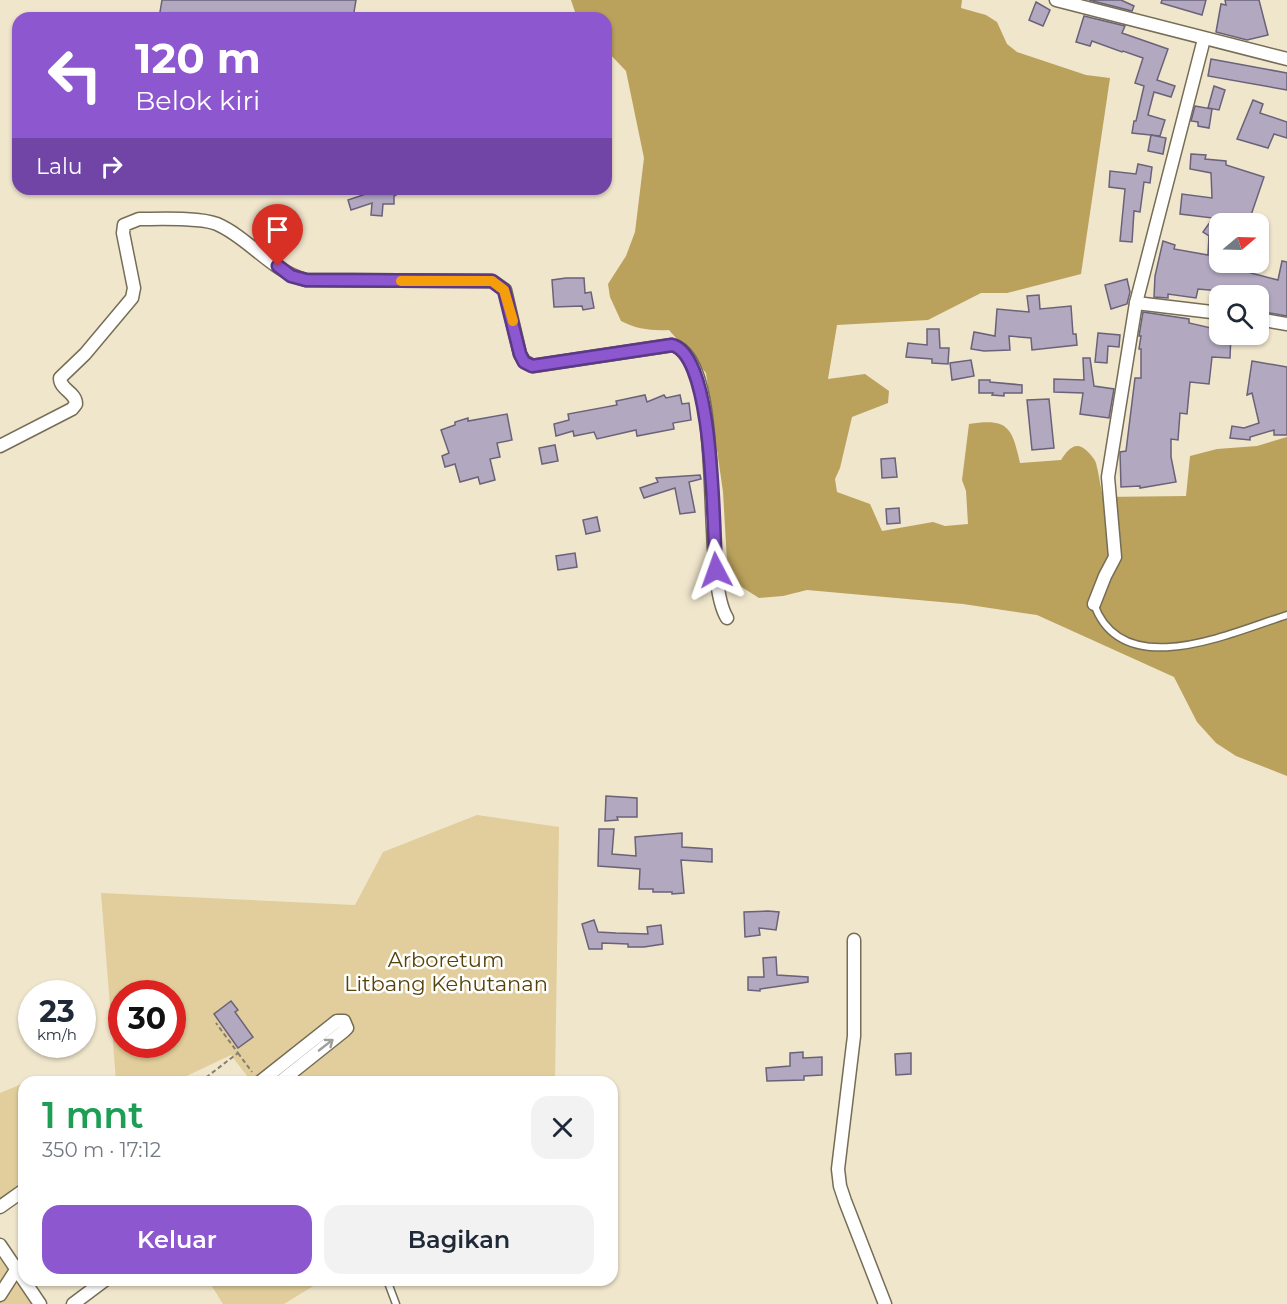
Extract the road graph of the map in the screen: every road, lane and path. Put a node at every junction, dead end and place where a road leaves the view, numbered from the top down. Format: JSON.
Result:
{"nodes":[{"id":1,"x":1056,"y":0,"type":"edge"},
{"id":2,"x":1204,"y":39,"type":"junction"},
{"id":3,"x":1287,"y":60,"type":"edge"},
{"id":4,"x":1136,"y":303,"type":"junction"},
{"id":5,"x":1209,"y":312,"type":"edge"},
{"id":6,"x":1269,"y":321,"type":"edge"},
{"id":7,"x":1287,"y":324,"type":"edge"},
{"id":8,"x":0,"y":446,"type":"edge"},
{"id":9,"x":1094,"y":604,"type":"joint"},
{"id":10,"x":1287,"y":615,"type":"edge"},
{"id":11,"x":727,"y":618,"type":"dead end"},
{"id":12,"x":854,"y":940,"type":"dead end"},
{"id":13,"x":216,"y":1023,"type":"dead end"},
{"id":14,"x":238,"y":1053,"type":"junction"},
{"id":15,"x":209,"y":1076,"type":"edge"},
{"id":16,"x":255,"y":1076,"type":"edge"},
{"id":17,"x":260,"y":1076,"type":"edge"},
{"id":18,"x":288,"y":1076,"type":"edge"},
{"id":19,"x":18,"y":1194,"type":"edge"},
{"id":20,"x":0,"y":1207,"type":"edge"},
{"id":21,"x":0,"y":1245,"type":"edge"},
{"id":22,"x":16,"y":1270,"type":"junction"},
{"id":23,"x":18,"y":1273,"type":"edge"},
{"id":24,"x":27,"y":1286,"type":"edge"},
{"id":25,"x":97,"y":1286,"type":"edge"},
{"id":26,"x":389,"y":1286,"type":"edge"},
{"id":27,"x":0,"y":1294,"type":"edge"},
{"id":28,"x":40,"y":1304,"type":"edge"},
{"id":29,"x":73,"y":1304,"type":"edge"},
{"id":30,"x":396,"y":1304,"type":"edge"},
{"id":31,"x":885,"y":1304,"type":"edge"}],
"edges":[{"from":1,"to":2,"type":"street"},
{"from":2,"to":3,"type":"street"},
{"from":2,"to":4,"type":"street"},
{"from":4,"to":5,"type":"street"},
{"from":4,"to":9,"type":"street"},
{"from":6,"to":7,"type":"street"},
{"from":8,"to":11,"type":"street"},
{"from":9,"to":10,"type":"lane"},
{"from":12,"to":31,"type":"street"},
{"from":13,"to":14,"type":"path"},
{"from":14,"to":15,"type":"path"},
{"from":14,"to":16,"type":"path"},
{"from":18,"to":17,"type":"street","one_way":true},
{"from":19,"to":20,"type":"street"},
{"from":21,"to":22,"type":"street"},
{"from":22,"to":23,"type":"street"},
{"from":22,"to":27,"type":"street"},
{"from":24,"to":28,"type":"street"},
{"from":25,"to":29,"type":"street"},
{"from":26,"to":30,"type":"lane"}]}
